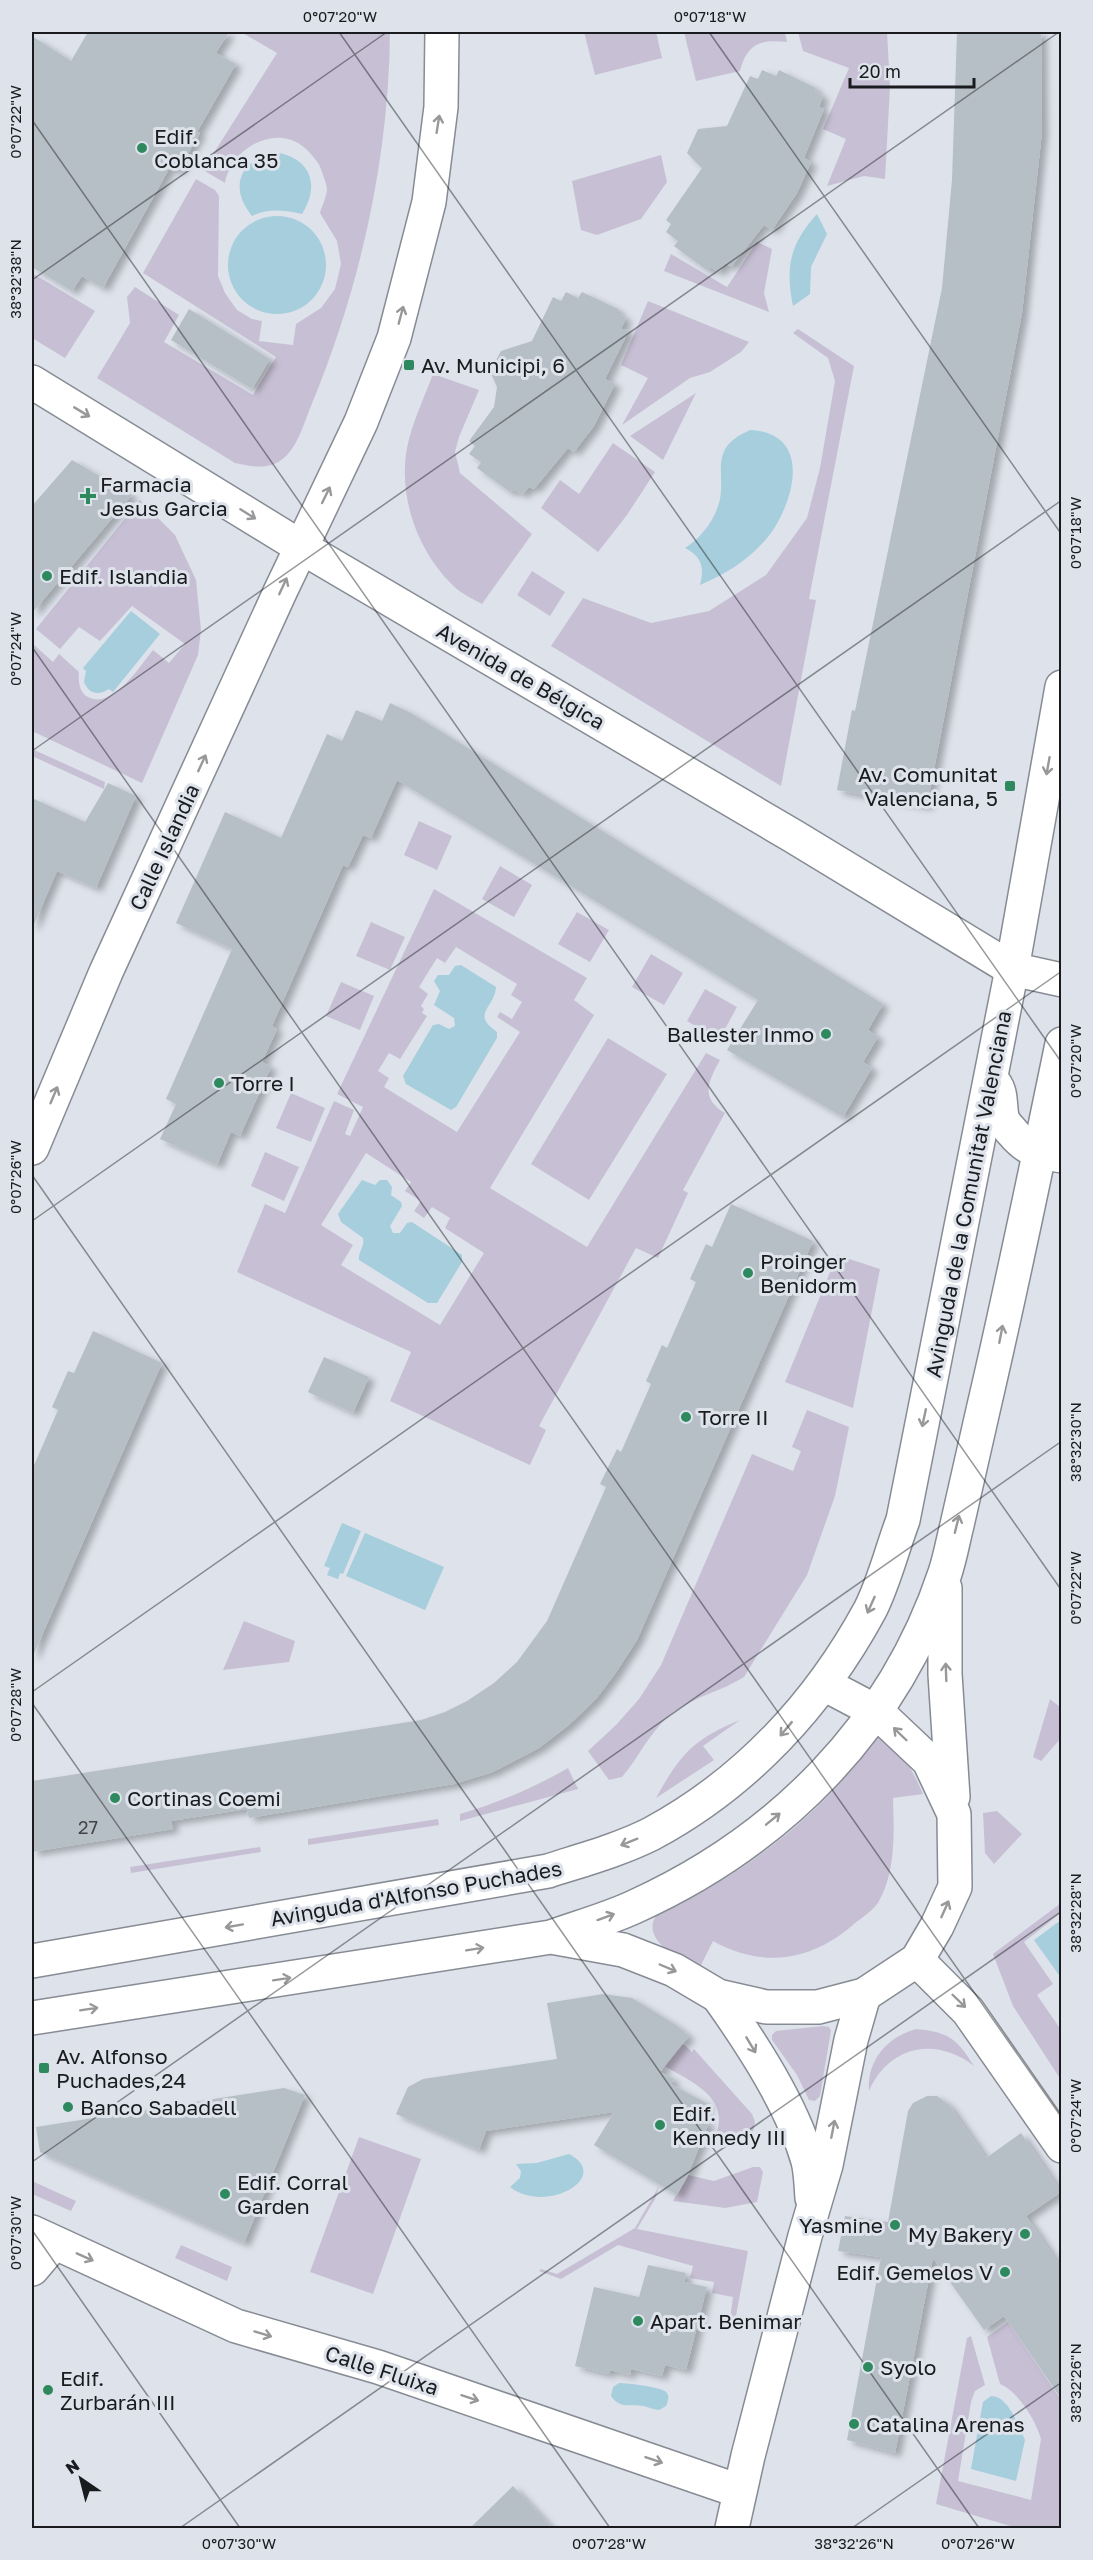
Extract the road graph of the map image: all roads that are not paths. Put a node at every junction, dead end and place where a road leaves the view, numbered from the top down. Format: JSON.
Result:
{"nodes":[{"id":1,"x":442,"y":32,"type":"edge"},
{"id":2,"x":32,"y":382,"type":"edge"},
{"id":3,"x":301,"y":547,"type":"junction"},
{"id":4,"x":1062,"y":687,"type":"edge"},
{"id":5,"x":1012,"y":969,"type":"junction"},
{"id":6,"x":1062,"y":980,"type":"edge"},
{"id":7,"x":1062,"y":1044,"type":"edge"},
{"id":8,"x":991,"y":1079,"type":"junction"},
{"id":9,"x":32,"y":1148,"type":"edge"},
{"id":10,"x":1050,"y":1154,"type":"edge"},
{"id":11,"x":945,"y":1573,"type":"junction"},
{"id":12,"x":824,"y":1684,"type":"junction"},
{"id":13,"x":877,"y":1712,"type":"junction"},
{"id":14,"x":954,"y":1814,"type":"junction"},
{"id":15,"x":551,"y":1937,"type":"junction"},
{"id":16,"x":917,"y":1960,"type":"junction"},
{"id":17,"x":32,"y":1961,"type":"edge"},
{"id":18,"x":864,"y":1995,"type":"junction"},
{"id":19,"x":718,"y":1996,"type":"junction"},
{"id":20,"x":32,"y":2018,"type":"edge"},
{"id":21,"x":1062,"y":2145,"type":"edge"},
{"id":22,"x":813,"y":2206,"type":"junction"},
{"id":23,"x":43,"y":2238,"type":"edge"},
{"id":24,"x":32,"y":2269,"type":"edge"},
{"id":25,"x":739,"y":2490,"type":"junction"},
{"id":26,"x":732,"y":2529,"type":"edge"}],
"edges":[{"from":3,"to":1,"type":"main road","name":"Calle Islandia","one_way":true},
{"from":2,"to":3,"type":"main road","name":"Avenida de Bélgica","one_way":true},
{"from":3,"to":5,"type":"main road","name":"Avenida de Bélgica"},
{"from":9,"to":3,"type":"main road","name":"Calle Islandia","one_way":true},
{"from":4,"to":5,"type":"main road","name":"Avinguda de la Comunitat Valenciana","one_way":true},
{"from":5,"to":6,"type":"main road","name":"Avenida de Bélgica"},
{"from":5,"to":8,"type":"main road","name":"Avinguda de la Comunitat Valenciana"},
{"from":7,"to":10,"type":"main road"},
{"from":8,"to":10,"type":"main road"},
{"from":8,"to":12,"type":"main road","name":"Avinguda de la Comunitat Valenciana","one_way":true},
{"from":11,"to":10,"type":"main road","one_way":true},
{"from":11,"to":13,"type":"main road"},
{"from":14,"to":11,"type":"main road","one_way":true},
{"from":12,"to":13,"type":"main road"},
{"from":12,"to":17,"type":"main road","name":"Avinguda d'Alfonso Puchades","one_way":true},
{"from":14,"to":13,"type":"main road","one_way":true},
{"from":15,"to":13,"type":"main road","one_way":true},
{"from":16,"to":14,"type":"main road","one_way":true},
{"from":15,"to":19,"type":"main road","one_way":true},
{"from":20,"to":15,"type":"main road","one_way":true},
{"from":16,"to":18,"type":"main road"},
{"from":16,"to":21,"type":"main road","one_way":true},
{"from":18,"to":19,"type":"main road"},
{"from":22,"to":18,"type":"main road","one_way":true},
{"from":19,"to":22,"type":"main road","one_way":true},
{"from":22,"to":25,"type":"main road"},
{"from":23,"to":24,"type":"main road"},
{"from":23,"to":25,"type":"main road","name":"Calle Fluixa","one_way":true},
{"from":25,"to":26,"type":"main road"}]}
